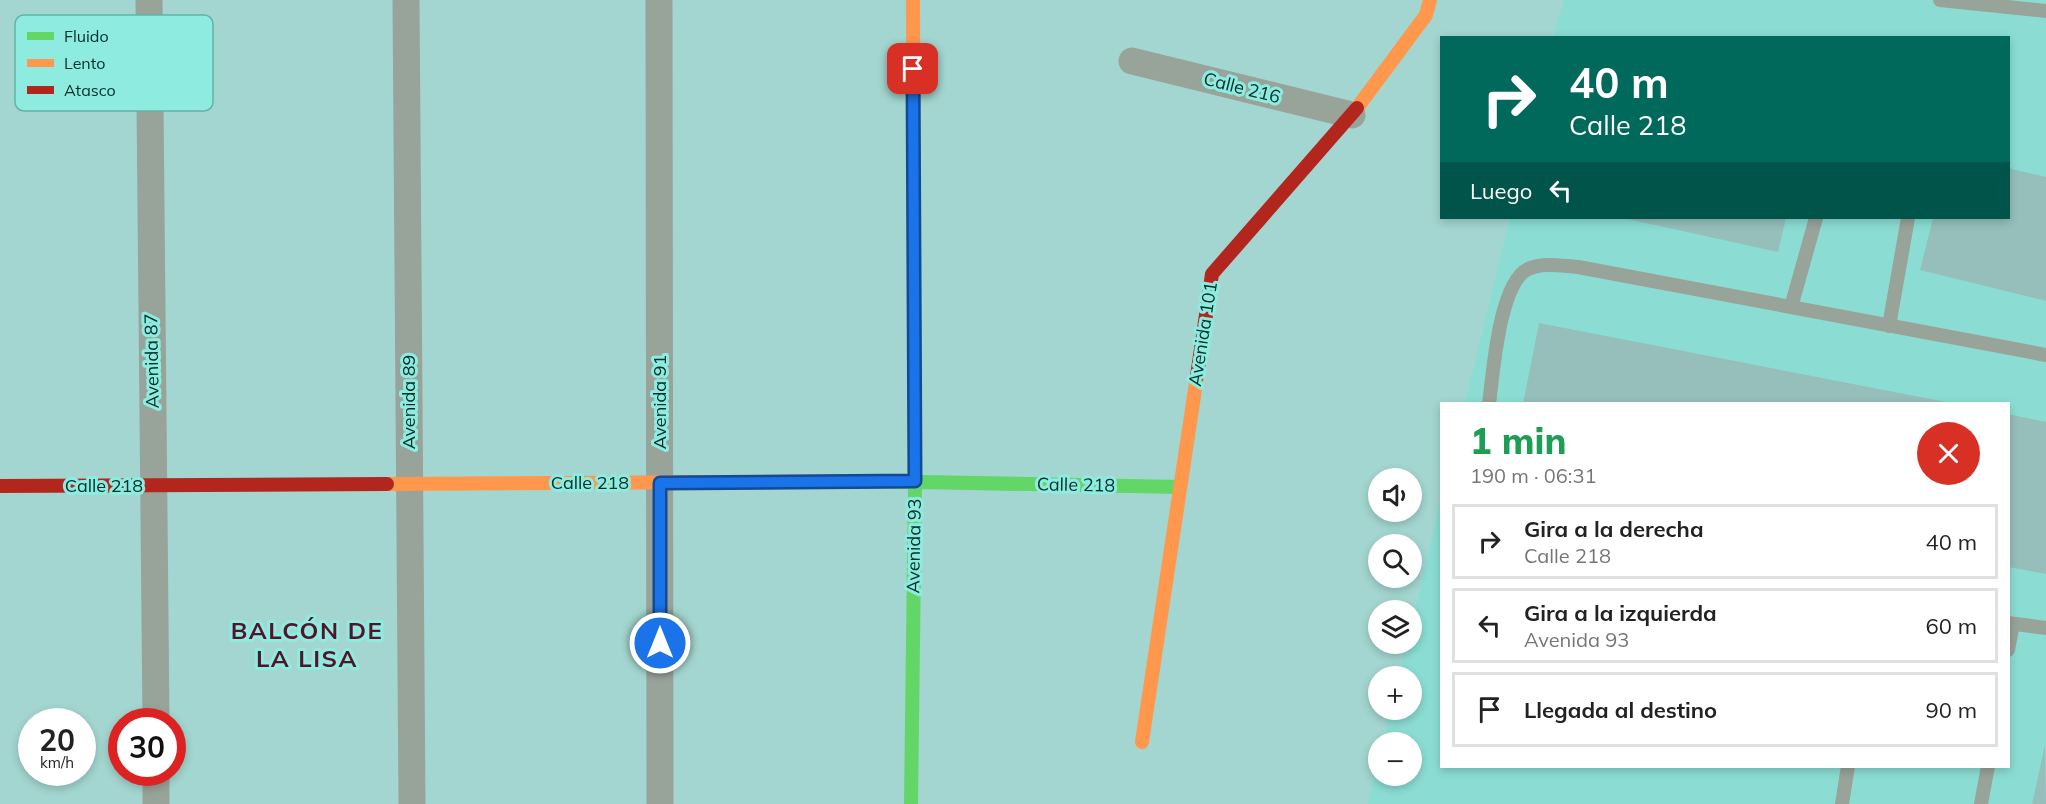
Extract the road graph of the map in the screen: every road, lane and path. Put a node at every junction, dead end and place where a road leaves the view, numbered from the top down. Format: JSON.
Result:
{"nodes":[{"id":1,"x":149,"y":0,"type":"edge"},
{"id":2,"x":406,"y":0,"type":"edge"},
{"id":3,"x":659,"y":0,"type":"edge"},
{"id":4,"x":913,"y":0,"type":"edge"},
{"id":5,"x":1430,"y":0,"type":"edge"},
{"id":6,"x":1940,"y":0,"type":"edge"},
{"id":7,"x":2046,"y":11,"type":"edge"},
{"id":8,"x":149,"y":15,"type":"edge"},
{"id":9,"x":1132,"y":61,"type":"dead end"},
{"id":10,"x":150,"y":111,"type":"edge"},
{"id":11,"x":1352,"y":115,"type":"junction"},
{"id":12,"x":1816,"y":219,"type":"edge"},
{"id":13,"x":1908,"y":219,"type":"edge"},
{"id":14,"x":1791,"y":307,"type":"junction"},
{"id":15,"x":1888,"y":326,"type":"junction"},
{"id":16,"x":2046,"y":355,"type":"edge"},
{"id":17,"x":1489,"y":402,"type":"edge"},
{"id":18,"x":915,"y":481,"type":"junction"},
{"id":19,"x":660,"y":483,"type":"junction"},
{"id":20,"x":410,"y":484,"type":"junction"},
{"id":21,"x":153,"y":485,"type":"junction"},
{"id":22,"x":0,"y":486,"type":"edge"},
{"id":23,"x":1180,"y":487,"type":"junction"},
{"id":24,"x":2011,"y":623,"type":"edge"},
{"id":25,"x":2046,"y":628,"type":"edge"},
{"id":26,"x":156,"y":708,"type":"edge"},
{"id":27,"x":1142,"y":742,"type":"dead end"},
{"id":28,"x":1848,"y":768,"type":"edge"},
{"id":29,"x":1988,"y":768,"type":"edge"},
{"id":30,"x":156,"y":786,"type":"edge"},
{"id":31,"x":156,"y":804,"type":"edge"},
{"id":32,"x":412,"y":804,"type":"edge"},
{"id":33,"x":660,"y":804,"type":"edge"},
{"id":34,"x":911,"y":804,"type":"edge"},
{"id":35,"x":1842,"y":804,"type":"edge"},
{"id":36,"x":1981,"y":804,"type":"edge"}],
"edges":[{"from":1,"to":8,"type":"street","name":"Avenida 87"},
{"from":2,"to":20,"type":"street","name":"Avenida 89"},
{"from":3,"to":19,"type":"street","name":"Avenida 91"},
{"from":4,"to":18,"type":"street","name":"Avenida 93"},
{"from":5,"to":11,"type":"street","name":"Avenida 101"},
{"from":6,"to":7,"type":"lane"},
{"from":9,"to":11,"type":"street","name":"Calle 216"},
{"from":10,"to":21,"type":"street","name":"Avenida 87"},
{"from":11,"to":23,"type":"street","name":"Avenida 101"},
{"from":12,"to":14,"type":"lane"},
{"from":13,"to":15,"type":"lane"},
{"from":14,"to":15,"type":"lane"},
{"from":14,"to":17,"type":"lane"},
{"from":15,"to":16,"type":"lane"},
{"from":18,"to":19,"type":"street","name":"Calle 218"},
{"from":18,"to":23,"type":"street","name":"Calle 218"},
{"from":18,"to":34,"type":"street","name":"Avenida 93"},
{"from":19,"to":20,"type":"street","name":"Calle 218"},
{"from":19,"to":33,"type":"street","name":"Avenida 91"},
{"from":20,"to":21,"type":"street","name":"Calle 218"},
{"from":20,"to":32,"type":"street","name":"Avenida 89"},
{"from":21,"to":22,"type":"street","name":"Calle 218"},
{"from":21,"to":26,"type":"street","name":"Avenida 87"},
{"from":23,"to":27,"type":"street","name":"Avenida 101"},
{"from":24,"to":25,"type":"lane"},
{"from":28,"to":35,"type":"lane"},
{"from":29,"to":36,"type":"lane"},
{"from":30,"to":31,"type":"street"}]}
